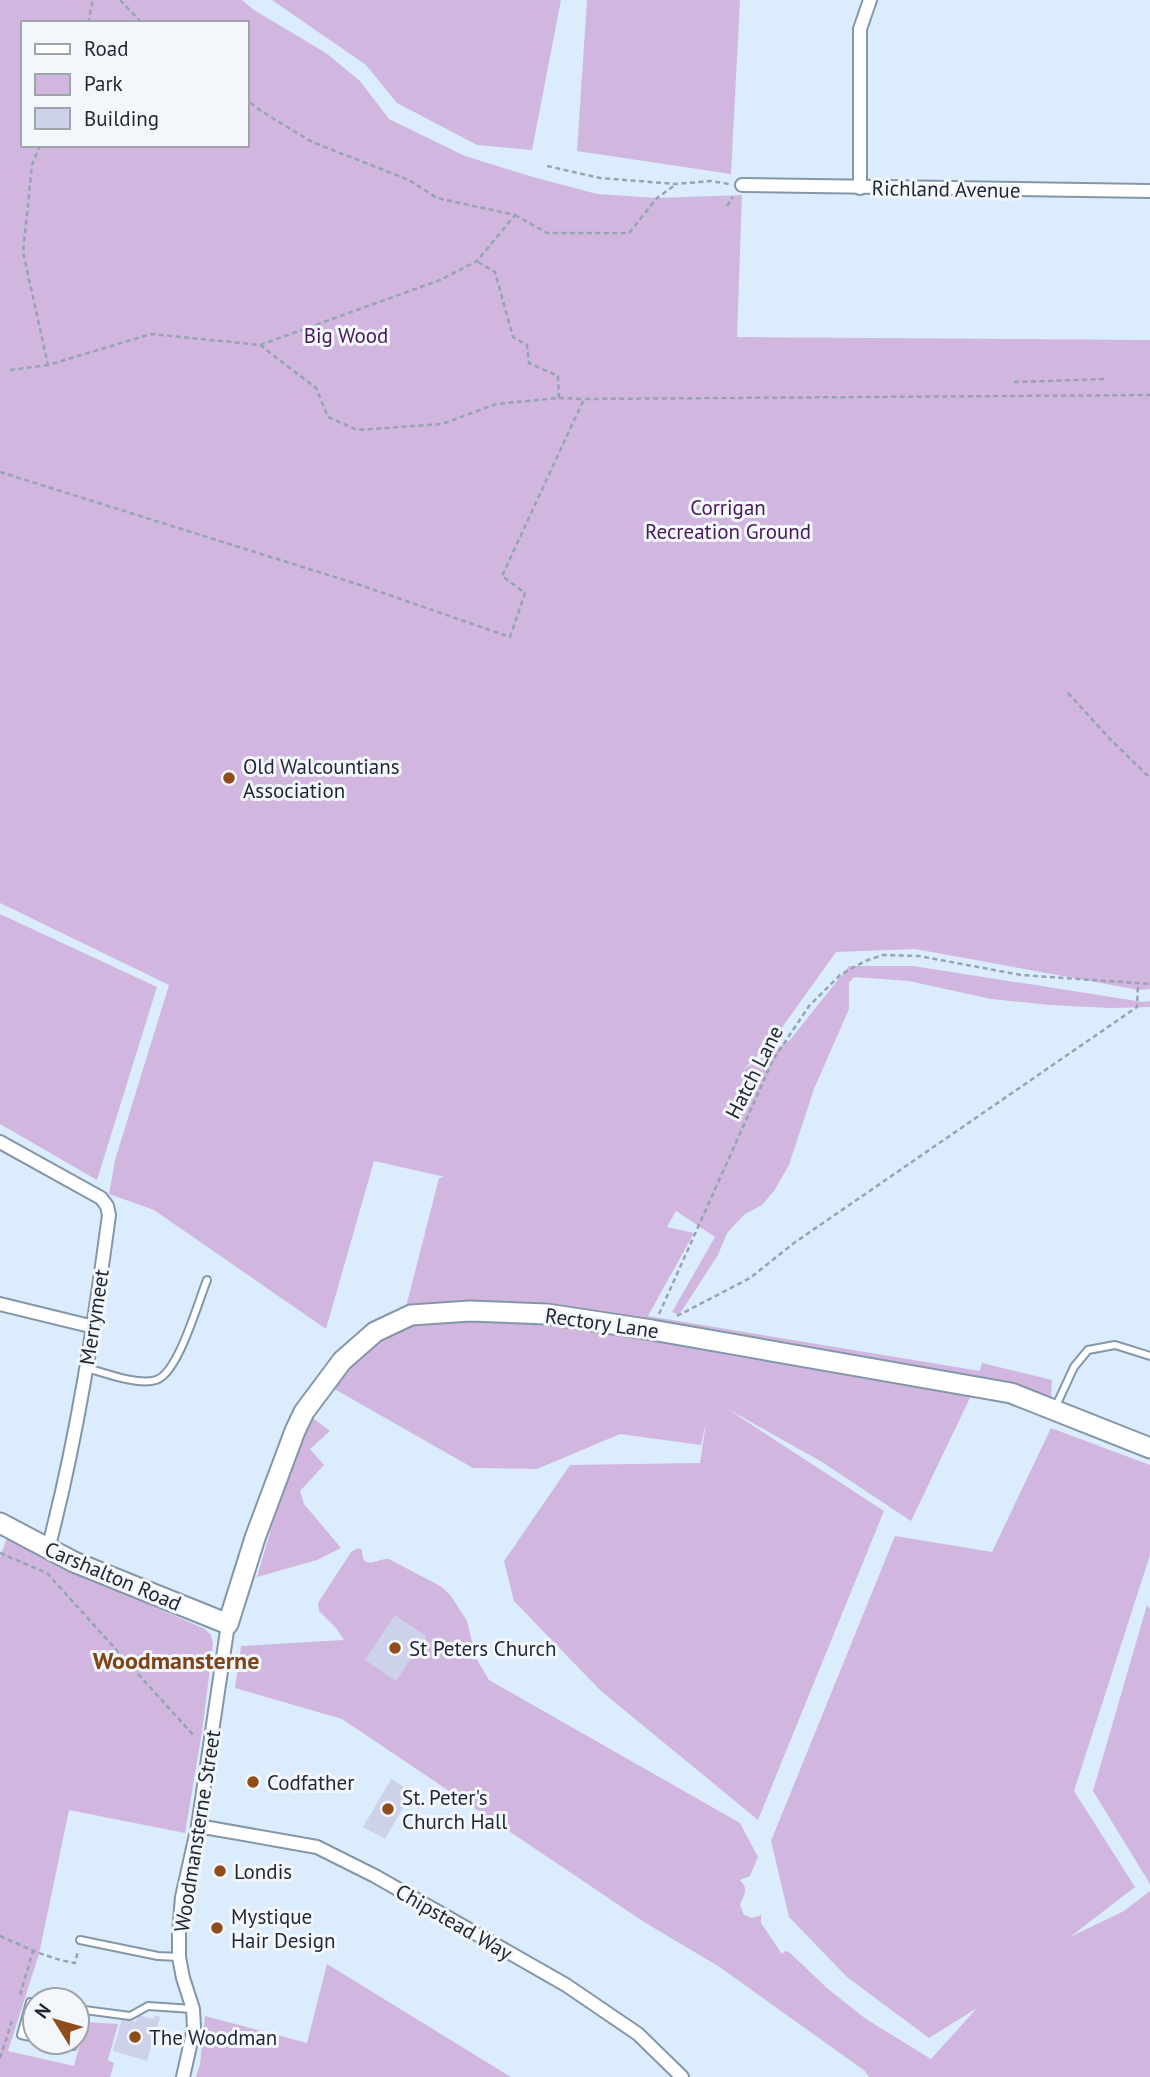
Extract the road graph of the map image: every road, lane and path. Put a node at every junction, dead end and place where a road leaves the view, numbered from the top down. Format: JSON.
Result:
{"nodes":[{"id":1,"x":93,"y":0,"type":"edge"},
{"id":2,"x":120,"y":0,"type":"edge"},
{"id":3,"x":870,"y":0,"type":"edge"},
{"id":4,"x":88,"y":21,"type":"edge"},
{"id":5,"x":140,"y":21,"type":"edge"},
{"id":6,"x":248,"y":101,"type":"edge"},
{"id":7,"x":39,"y":147,"type":"edge"},
{"id":8,"x":547,"y":166,"type":"dead end"},
{"id":9,"x":676,"y":184,"type":"junction"},
{"id":10,"x":742,"y":185,"type":"joint"},
{"id":11,"x":860,"y":188,"type":"junction"},
{"id":12,"x":1150,"y":191,"type":"edge"},
{"id":13,"x":516,"y":215,"type":"junction"},
{"id":14,"x":477,"y":261,"type":"junction"},
{"id":15,"x":261,"y":345,"type":"junction"},
{"id":16,"x":48,"y":365,"type":"junction"},
{"id":17,"x":10,"y":370,"type":"dead end"},
{"id":18,"x":1105,"y":379,"type":"dead end"},
{"id":19,"x":1014,"y":382,"type":"dead end"},
{"id":20,"x":1150,"y":396,"type":"edge"},
{"id":21,"x":559,"y":398,"type":"junction"},
{"id":22,"x":584,"y":399,"type":"junction"},
{"id":23,"x":0,"y":472,"type":"edge"},
{"id":24,"x":1068,"y":693,"type":"dead end"},
{"id":25,"x":1150,"y":778,"type":"edge"},
{"id":26,"x":1150,"y":984,"type":"edge"},
{"id":27,"x":1138,"y":985,"type":"junction"},
{"id":28,"x":0,"y":1142,"type":"edge"},
{"id":29,"x":207,"y":1280,"type":"dead end"},
{"id":30,"x":0,"y":1304,"type":"edge"},
{"id":31,"x":655,"y":1324,"type":"junction"},
{"id":32,"x":94,"y":1327,"type":"junction"},
{"id":33,"x":1150,"y":1356,"type":"edge"},
{"id":34,"x":87,"y":1368,"type":"junction"},
{"id":35,"x":1055,"y":1410,"type":"junction"},
{"id":36,"x":1150,"y":1448,"type":"edge"},
{"id":37,"x":0,"y":1523,"type":"edge"},
{"id":38,"x":48,"y":1549,"type":"junction"},
{"id":39,"x":0,"y":1553,"type":"edge"},
{"id":40,"x":228,"y":1624,"type":"junction"},
{"id":41,"x":209,"y":1752,"type":"junction"},
{"id":42,"x":198,"y":1826,"type":"junction"},
{"id":43,"x":0,"y":1936,"type":"edge"},
{"id":44,"x":80,"y":1940,"type":"joint"},
{"id":45,"x":179,"y":1957,"type":"junction"},
{"id":46,"x":193,"y":2009,"type":"junction"},
{"id":47,"x":91,"y":2011,"type":"edge"},
{"id":48,"x":183,"y":2077,"type":"edge"},
{"id":49,"x":682,"y":2077,"type":"edge"}],
"edges":[{"from":1,"to":4,"type":"path"},
{"from":2,"to":5,"type":"path"},
{"from":3,"to":11,"type":"street"},
{"from":6,"to":13,"type":"path"},
{"from":7,"to":16,"type":"path"},
{"from":8,"to":9,"type":"path"},
{"from":9,"to":10,"type":"path"},
{"from":9,"to":13,"type":"path"},
{"from":10,"to":11,"type":"street","name":"Richland Avenue"},
{"from":11,"to":12,"type":"street","name":"Richland Avenue"},
{"from":13,"to":14,"type":"path"},
{"from":14,"to":15,"type":"path"},
{"from":14,"to":21,"type":"path"},
{"from":15,"to":16,"type":"path"},
{"from":15,"to":21,"type":"path"},
{"from":16,"to":17,"type":"path"},
{"from":18,"to":19,"type":"path"},
{"from":20,"to":22,"type":"path"},
{"from":21,"to":22,"type":"path"},
{"from":22,"to":23,"type":"path"},
{"from":24,"to":25,"type":"path"},
{"from":26,"to":27,"type":"path","name":"Hatch Lane"},
{"from":27,"to":31,"type":"path"},
{"from":27,"to":31,"type":"path","name":"Hatch Lane"},
{"from":28,"to":32,"type":"street","name":"Merrymeet"},
{"from":29,"to":34,"type":"lane"},
{"from":30,"to":32,"type":"street"},
{"from":31,"to":35,"type":"main road","name":"Rectory Lane"},
{"from":31,"to":40,"type":"main road","name":"Rectory Lane"},
{"from":32,"to":34,"type":"street","name":"Merrymeet"},
{"from":33,"to":35,"type":"lane"},
{"from":34,"to":38,"type":"street","name":"Merrymeet"},
{"from":35,"to":36,"type":"main road","name":"Rectory Lane"},
{"from":37,"to":38,"type":"main road","name":"Carshalton Road"},
{"from":38,"to":40,"type":"main road","name":"Carshalton Road"},
{"from":39,"to":41,"type":"path"},
{"from":40,"to":41,"type":"street","name":"Woodmansterne Street"},
{"from":41,"to":42,"type":"street","name":"Woodmansterne Street"},
{"from":42,"to":45,"type":"street","name":"Woodmansterne Street"},
{"from":42,"to":49,"type":"street","name":"Chipstead Way"},
{"from":43,"to":44,"type":"path"},
{"from":44,"to":45,"type":"lane"},
{"from":45,"to":46,"type":"street","name":"Woodmansterne Street"},
{"from":46,"to":47,"type":"lane"},
{"from":46,"to":48,"type":"street","name":"Woodmansterne Street"}]}
